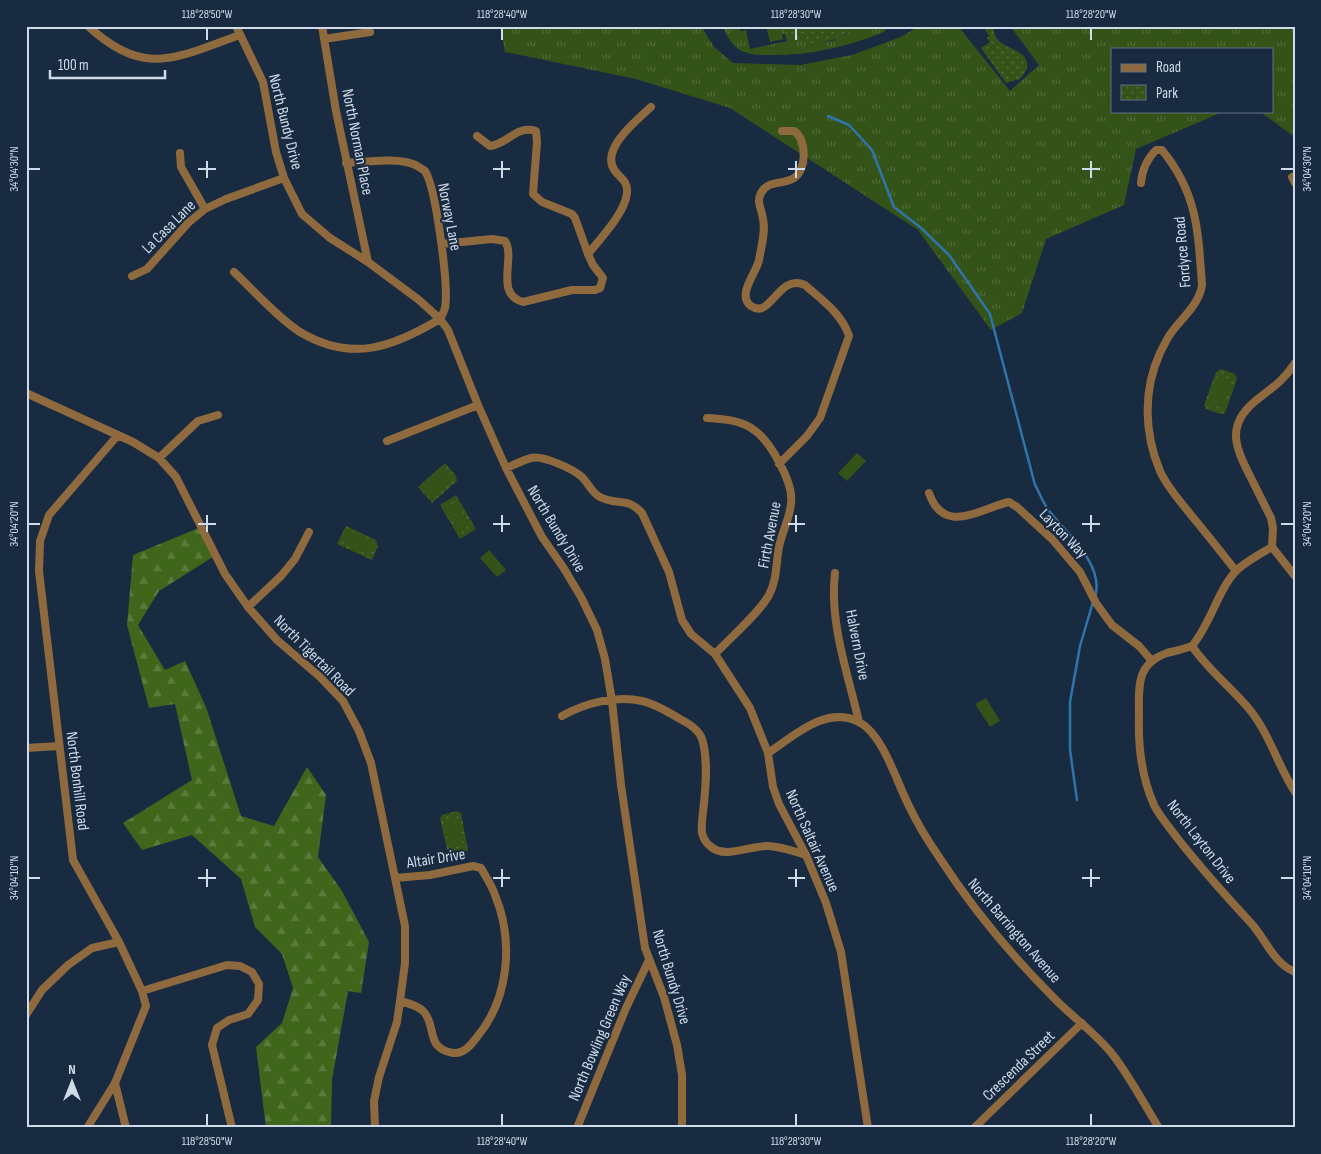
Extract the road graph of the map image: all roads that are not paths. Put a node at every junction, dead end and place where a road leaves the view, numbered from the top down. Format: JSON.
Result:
{"nodes":[{"id":1,"x":88,"y":26,"type":"edge"},
{"id":2,"x":236,"y":26,"type":"edge"},
{"id":3,"x":322,"y":26,"type":"edge"},
{"id":4,"x":370,"y":32,"type":"dead end"},
{"id":5,"x":240,"y":35,"type":"junction"},
{"id":6,"x":324,"y":39,"type":"junction"},
{"id":7,"x":651,"y":107,"type":"dead end"},
{"id":8,"x":782,"y":131,"type":"dead end"},
{"id":9,"x":477,"y":136,"type":"dead end"},
{"id":10,"x":180,"y":153,"type":"dead end"},
{"id":11,"x":346,"y":163,"type":"junction"},
{"id":12,"x":284,"y":178,"type":"junction"},
{"id":13,"x":1141,"y":182,"type":"dead end"},
{"id":14,"x":205,"y":209,"type":"junction"},
{"id":15,"x":442,"y":244,"type":"junction"},
{"id":16,"x":588,"y":254,"type":"junction"},
{"id":17,"x":368,"y":262,"type":"junction"},
{"id":18,"x":234,"y":272,"type":"dead end"},
{"id":19,"x":132,"y":276,"type":"dead end"},
{"id":20,"x":440,"y":319,"type":"junction"},
{"id":21,"x":1295,"y":363,"type":"edge"},
{"id":22,"x":26,"y":393,"type":"edge"},
{"id":23,"x":478,"y":406,"type":"junction"},
{"id":24,"x":218,"y":415,"type":"dead end"},
{"id":25,"x":707,"y":418,"type":"dead end"},
{"id":26,"x":118,"y":435,"type":"junction"},
{"id":27,"x":387,"y":441,"type":"dead end"},
{"id":28,"x":158,"y":458,"type":"junction"},
{"id":29,"x":779,"y":464,"type":"junction"},
{"id":30,"x":506,"y":468,"type":"junction"},
{"id":31,"x":929,"y":493,"type":"dead end"},
{"id":32,"x":309,"y":532,"type":"dead end"},
{"id":33,"x":1272,"y":547,"type":"junction"},
{"id":34,"x":1236,"y":571,"type":"junction"},
{"id":35,"x":835,"y":573,"type":"dead end"},
{"id":36,"x":1295,"y":576,"type":"edge"},
{"id":37,"x":248,"y":607,"type":"junction"},
{"id":38,"x":1192,"y":646,"type":"junction"},
{"id":39,"x":715,"y":654,"type":"junction"},
{"id":40,"x":1152,"y":661,"type":"junction"},
{"id":41,"x":612,"y":701,"type":"junction"},
{"id":42,"x":562,"y":716,"type":"dead end"},
{"id":43,"x":859,"y":722,"type":"junction"},
{"id":44,"x":59,"y":746,"type":"junction"},
{"id":45,"x":26,"y":748,"type":"edge"},
{"id":46,"x":768,"y":753,"type":"junction"},
{"id":47,"x":1295,"y":792,"type":"edge"},
{"id":48,"x":806,"y":854,"type":"junction"},
{"id":49,"x":395,"y":878,"type":"junction"},
{"id":50,"x":119,"y":942,"type":"junction"},
{"id":51,"x":649,"y":960,"type":"junction"},
{"id":52,"x":1295,"y":972,"type":"edge"},
{"id":53,"x":142,"y":991,"type":"junction"},
{"id":54,"x":400,"y":1001,"type":"junction"},
{"id":55,"x":26,"y":1014,"type":"edge"},
{"id":56,"x":1082,"y":1023,"type":"junction"},
{"id":57,"x":115,"y":1083,"type":"junction"},
{"id":58,"x":87,"y":1128,"type":"edge"},
{"id":59,"x":126,"y":1128,"type":"edge"},
{"id":60,"x":232,"y":1128,"type":"edge"},
{"id":61,"x":375,"y":1128,"type":"edge"},
{"id":62,"x":576,"y":1128,"type":"edge"},
{"id":63,"x":682,"y":1128,"type":"edge"},
{"id":64,"x":868,"y":1128,"type":"edge"},
{"id":65,"x":974,"y":1128,"type":"edge"},
{"id":66,"x":1160,"y":1128,"type":"edge"}],
"edges":[{"from":1,"to":5,"type":"street"},
{"from":2,"to":5,"type":"street","name":"North Bundy Drive"},
{"from":3,"to":6,"type":"street","name":"North Norman Place"},
{"from":4,"to":6,"type":"street"},
{"from":5,"to":12,"type":"street","name":"North Bundy Drive"},
{"from":6,"to":11,"type":"street","name":"North Norman Place"},
{"from":7,"to":16,"type":"street"},
{"from":8,"to":29,"type":"street"},
{"from":9,"to":16,"type":"street"},
{"from":10,"to":14,"type":"street"},
{"from":11,"to":15,"type":"street","name":"Norway Lane"},
{"from":11,"to":17,"type":"street","name":"North Norman Place"},
{"from":12,"to":14,"type":"street","name":"La Casa Lane"},
{"from":12,"to":17,"type":"street","name":"North Bundy Drive"},
{"from":13,"to":34,"type":"street","name":"Fordyce Road"},
{"from":14,"to":19,"type":"street","name":"La Casa Lane"},
{"from":15,"to":16,"type":"street"},
{"from":15,"to":20,"type":"street","name":"Norway Lane"},
{"from":17,"to":20,"type":"street","name":"North Bundy Drive"},
{"from":18,"to":20,"type":"street"},
{"from":20,"to":23,"type":"street","name":"North Bundy Drive"},
{"from":21,"to":33,"type":"street"},
{"from":22,"to":26,"type":"street","name":"North Tigertail Road"},
{"from":23,"to":27,"type":"street"},
{"from":23,"to":30,"type":"street","name":"North Bundy Drive"},
{"from":24,"to":28,"type":"street"},
{"from":25,"to":29,"type":"street","name":"Firth Avenue"},
{"from":26,"to":28,"type":"street","name":"North Tigertail Road"},
{"from":26,"to":44,"type":"street","name":"North Bonhill Road"},
{"from":28,"to":37,"type":"street","name":"North Tigertail Road"},
{"from":29,"to":39,"type":"street","name":"Firth Avenue"},
{"from":30,"to":39,"type":"street","name":"North Saltair Avenue"},
{"from":30,"to":41,"type":"street","name":"North Bundy Drive"},
{"from":31,"to":40,"type":"street","name":"Layton Way"},
{"from":32,"to":37,"type":"street"},
{"from":33,"to":34,"type":"street"},
{"from":33,"to":36,"type":"street"},
{"from":34,"to":38,"type":"street"},
{"from":35,"to":43,"type":"street","name":"Halvern Drive"},
{"from":37,"to":49,"type":"street","name":"North Tigertail Road"},
{"from":38,"to":40,"type":"street"},
{"from":38,"to":47,"type":"street"},
{"from":39,"to":46,"type":"street","name":"North Saltair Avenue"},
{"from":40,"to":52,"type":"street","name":"North Layton Drive"},
{"from":41,"to":42,"type":"street"},
{"from":41,"to":48,"type":"street"},
{"from":41,"to":51,"type":"street","name":"North Bundy Drive"},
{"from":43,"to":46,"type":"street"},
{"from":43,"to":56,"type":"street","name":"North Barrington Avenue"},
{"from":44,"to":45,"type":"street"},
{"from":44,"to":50,"type":"street","name":"North Bonhill Road"},
{"from":46,"to":48,"type":"street","name":"North Saltair Avenue"},
{"from":48,"to":64,"type":"street","name":"North Saltair Avenue"},
{"from":49,"to":54,"type":"street","name":"North Tigertail Road"},
{"from":49,"to":54,"type":"street","name":"Altair Drive"},
{"from":50,"to":53,"type":"street","name":"North Bonhill Road"},
{"from":50,"to":55,"type":"street"},
{"from":51,"to":62,"type":"street","name":"North Bowling Green Way"},
{"from":51,"to":63,"type":"street","name":"North Bundy Drive"},
{"from":53,"to":57,"type":"street","name":"North Bonhill Road"},
{"from":53,"to":60,"type":"street"},
{"from":54,"to":61,"type":"street","name":"North Tigertail Road"},
{"from":56,"to":65,"type":"street","name":"Crescenda Street"},
{"from":56,"to":66,"type":"street","name":"North Barrington Avenue"},
{"from":57,"to":58,"type":"street","name":"North Bonhill Road"},
{"from":57,"to":59,"type":"street"}]}
